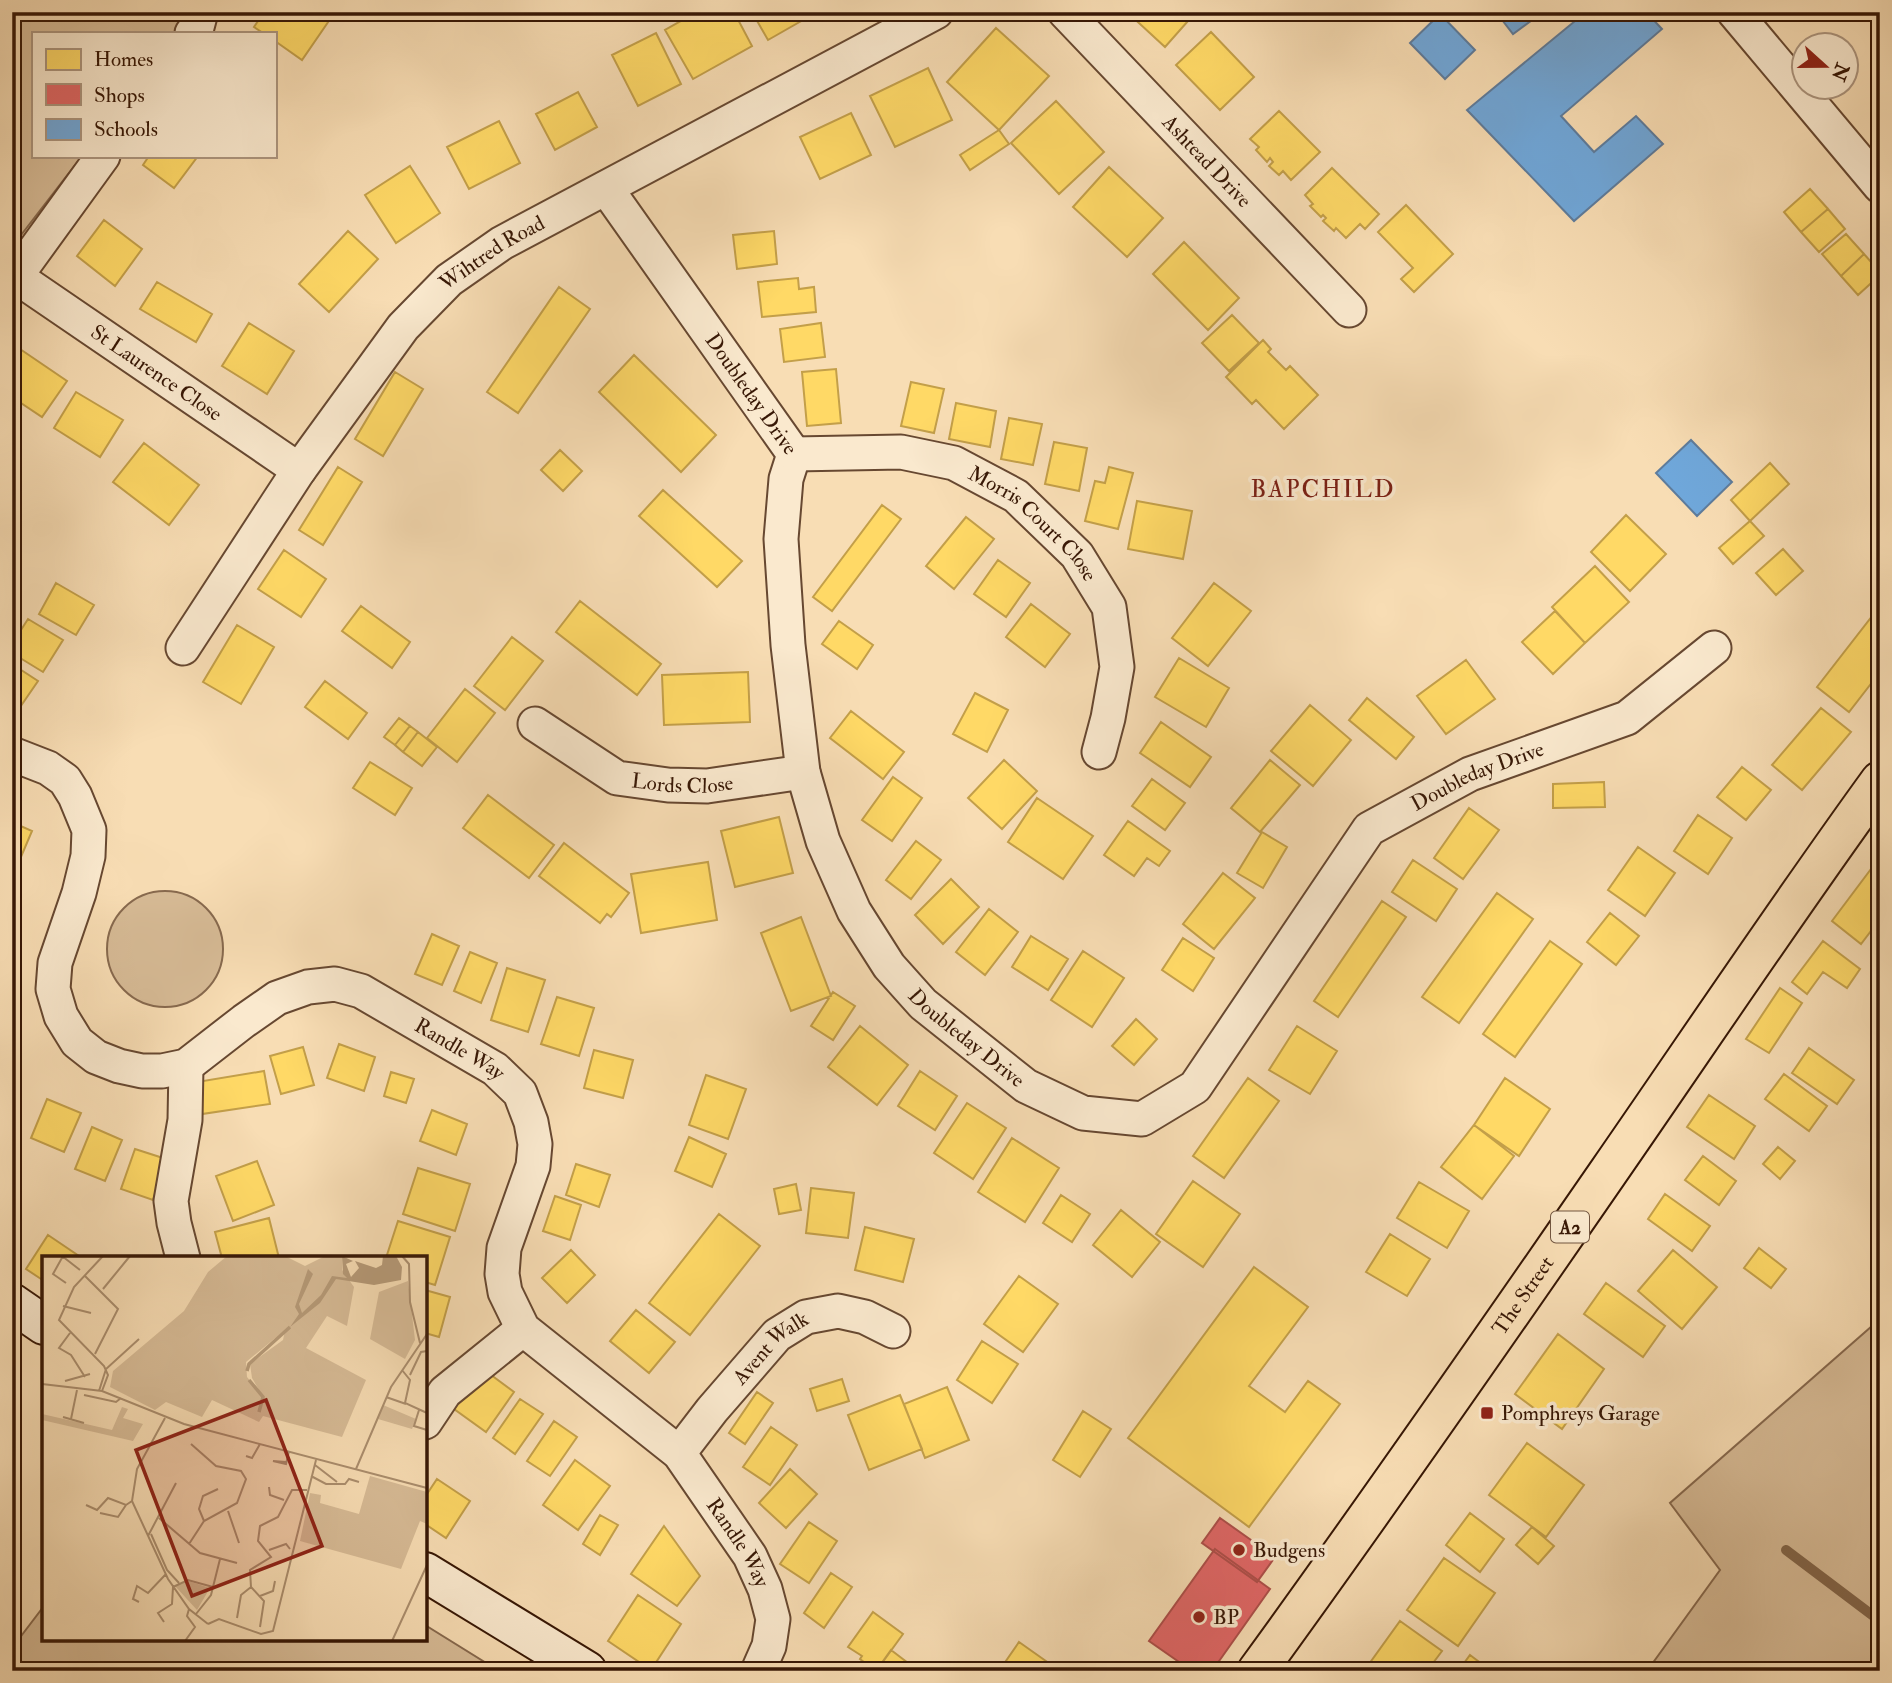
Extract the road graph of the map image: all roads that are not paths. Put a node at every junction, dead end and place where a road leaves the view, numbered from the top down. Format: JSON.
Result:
{"nodes":[{"id":1,"x":201,"y":12,"type":"edge"},
{"id":2,"x":936,"y":12,"type":"edge"},
{"id":3,"x":1065,"y":12,"type":"edge"},
{"id":4,"x":1734,"y":12,"type":"edge"},
{"id":5,"x":193,"y":32,"type":"edge"},
{"id":6,"x":102,"y":158,"type":"edge"},
{"id":7,"x":1880,"y":186,"type":"edge"},
{"id":8,"x":606,"y":188,"type":"junction"},
{"id":9,"x":14,"y":275,"type":"edge"},
{"id":10,"x":1349,"y":310,"type":"dead end"},
{"id":11,"x":794,"y":454,"type":"junction"},
{"id":12,"x":299,"y":470,"type":"junction"},
{"id":13,"x":183,"y":648,"type":"dead end"},
{"id":14,"x":1714,"y":648,"type":"dead end"},
{"id":15,"x":535,"y":724,"type":"dead end"},
{"id":16,"x":1099,"y":752,"type":"dead end"},
{"id":17,"x":12,"y":754,"type":"edge"},
{"id":18,"x":803,"y":772,"type":"junction"},
{"id":19,"x":1880,"y":781,"type":"edge"},
{"id":20,"x":186,"y":1066,"type":"junction"},
{"id":21,"x":182,"y":1256,"type":"edge"},
{"id":22,"x":12,"y":1303,"type":"edge"},
{"id":23,"x":42,"y":1324,"type":"edge"},
{"id":24,"x":523,"y":1329,"type":"junction"},
{"id":25,"x":893,"y":1331,"type":"dead end"},
{"id":26,"x":427,"y":1419,"type":"edge"},
{"id":27,"x":679,"y":1453,"type":"junction"},
{"id":28,"x":427,"y":1573,"type":"edge"},
{"id":29,"x":587,"y":1671,"type":"edge"},
{"id":30,"x":758,"y":1671,"type":"edge"},
{"id":31,"x":1257,"y":1671,"type":"edge"}],
"edges":[{"from":1,"to":5,"type":"street"},
{"from":2,"to":8,"type":"street","name":"Wihtred Road"},
{"from":3,"to":10,"type":"street","name":"Ashtead Drive"},
{"from":4,"to":7,"type":"street"},
{"from":6,"to":9,"type":"street","name":"St Laurence Close"},
{"from":8,"to":11,"type":"street","name":"Doubleday Drive"},
{"from":8,"to":12,"type":"street","name":"Wihtred Road"},
{"from":9,"to":12,"type":"street","name":"St Laurence Close"},
{"from":11,"to":16,"type":"street","name":"Morris Court Close"},
{"from":11,"to":18,"type":"street","name":"Doubleday Drive"},
{"from":12,"to":13,"type":"street","name":"Wihtred Road"},
{"from":14,"to":18,"type":"street","name":"Doubleday Drive"},
{"from":15,"to":18,"type":"street","name":"Lords Close"},
{"from":17,"to":20,"type":"street"},
{"from":19,"to":31,"type":"main road","name":"The Street","number":"A2"},
{"from":20,"to":21,"type":"street"},
{"from":20,"to":24,"type":"street","name":"Randle Way"},
{"from":22,"to":23,"type":"street"},
{"from":24,"to":26,"type":"street"},
{"from":24,"to":27,"type":"street","name":"Randle Way"},
{"from":25,"to":27,"type":"street","name":"Avent Walk"},
{"from":27,"to":30,"type":"street","name":"Randle Way"},
{"from":28,"to":29,"type":"street"}]}
